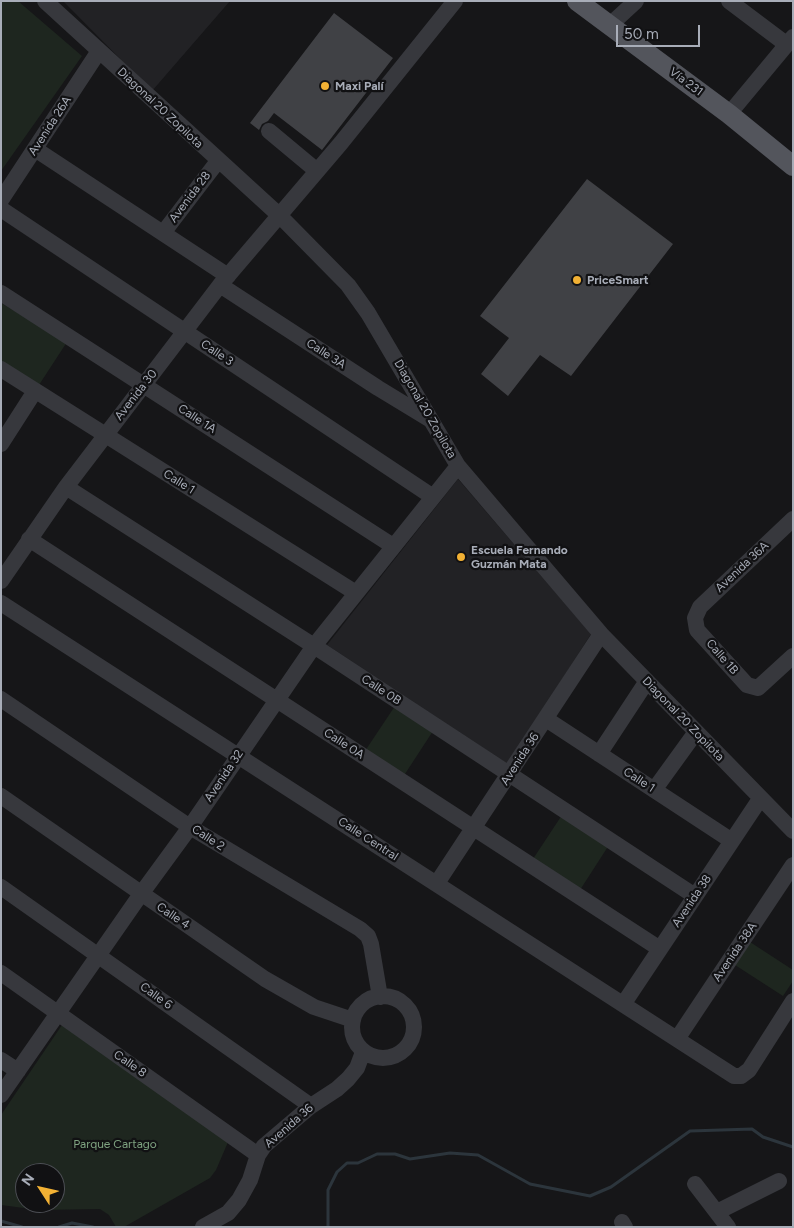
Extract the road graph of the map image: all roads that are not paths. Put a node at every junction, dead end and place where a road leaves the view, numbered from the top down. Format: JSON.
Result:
{"nodes":[{"id":1,"x":45,"y":1,"type":"edge"},
{"id":2,"x":455,"y":1,"type":"edge"},
{"id":3,"x":577,"y":1,"type":"edge"},
{"id":4,"x":636,"y":1,"type":"edge"},
{"id":5,"x":729,"y":1,"type":"edge"},
{"id":6,"x":610,"y":25,"type":"junction"},
{"id":7,"x":790,"y":40,"type":"edge"},
{"id":8,"x":98,"y":52,"type":"junction"},
{"id":9,"x":729,"y":114,"type":"junction"},
{"id":10,"x":269,"y":131,"type":"dead end"},
{"id":11,"x":35,"y":149,"type":"junction"},
{"id":12,"x":218,"y":161,"type":"junction"},
{"id":13,"x":793,"y":166,"type":"edge"},
{"id":14,"x":317,"y":171,"type":"junction"},
{"id":15,"x":1,"y":200,"type":"edge"},
{"id":16,"x":1,"y":209,"type":"edge"},
{"id":17,"x":280,"y":216,"type":"junction"},
{"id":18,"x":163,"y":233,"type":"junction"},
{"id":19,"x":224,"y":280,"type":"junction"},
{"id":20,"x":1,"y":293,"type":"edge"},
{"id":21,"x":185,"y":332,"type":"junction"},
{"id":22,"x":1,"y":369,"type":"edge"},
{"id":23,"x":145,"y":385,"type":"junction"},
{"id":24,"x":35,"y":391,"type":"junction"},
{"id":25,"x":432,"y":420,"type":"junction"},
{"id":26,"x":104,"y":435,"type":"junction"},
{"id":27,"x":1,"y":444,"type":"edge"},
{"id":28,"x":458,"y":466,"type":"junction"},
{"id":29,"x":66,"y":487,"type":"junction"},
{"id":30,"x":433,"y":497,"type":"junction"},
{"id":31,"x":793,"y":519,"type":"edge"},
{"id":32,"x":29,"y":539,"type":"junction"},
{"id":33,"x":393,"y":546,"type":"junction"},
{"id":34,"x":1,"y":581,"type":"edge"},
{"id":35,"x":356,"y":593,"type":"junction"},
{"id":36,"x":1,"y":603,"type":"edge"},
{"id":37,"x":695,"y":618,"type":"joint"},
{"id":38,"x":601,"y":634,"type":"junction"},
{"id":39,"x":314,"y":646,"type":"junction"},
{"id":40,"x":793,"y":656,"type":"edge"},
{"id":41,"x":646,"y":682,"type":"junction"},
{"id":42,"x":1,"y":699,"type":"edge"},
{"id":43,"x":276,"y":700,"type":"junction"},
{"id":44,"x":546,"y":719,"type":"junction"},
{"id":45,"x":696,"y":732,"type":"junction"},
{"id":46,"x":238,"y":754,"type":"junction"},
{"id":47,"x":599,"y":754,"type":"junction"},
{"id":48,"x":510,"y":775,"type":"junction"},
{"id":49,"x":654,"y":790,"type":"junction"},
{"id":50,"x":1,"y":796,"type":"edge"},
{"id":51,"x":760,"y":799,"type":"junction"},
{"id":52,"x":190,"y":827,"type":"junction"},
{"id":53,"x":474,"y":829,"type":"junction"},
{"id":54,"x":793,"y":831,"type":"edge"},
{"id":55,"x":732,"y":841,"type":"junction"},
{"id":56,"x":793,"y":865,"type":"edge"},
{"id":57,"x":437,"y":883,"type":"junction"},
{"id":58,"x":1,"y":887,"type":"edge"},
{"id":59,"x":141,"y":894,"type":"junction"},
{"id":60,"x":695,"y":896,"type":"junction"},
{"id":61,"x":660,"y":949,"type":"junction"},
{"id":62,"x":99,"y":954,"type":"junction"},
{"id":63,"x":1,"y":973,"type":"edge"},
{"id":64,"x":380,"y":997,"type":"junction"},
{"id":65,"x":793,"y":1001,"type":"edge"},
{"id":66,"x":624,"y":1003,"type":"junction"},
{"id":67,"x":58,"y":1013,"type":"junction"},
{"id":68,"x":353,"y":1020,"type":"junction"},
{"id":69,"x":677,"y":1039,"type":"junction"},
{"id":70,"x":363,"y":1052,"type":"junction"},
{"id":71,"x":1,"y":1060,"type":"edge"},
{"id":72,"x":18,"y":1071,"type":"junction"},
{"id":73,"x":1,"y":1095,"type":"edge"},
{"id":74,"x":311,"y":1106,"type":"junction"},
{"id":75,"x":258,"y":1154,"type":"junction"},
{"id":76,"x":779,"y":1181,"type":"dead end"},
{"id":77,"x":695,"y":1184,"type":"dead end"},
{"id":78,"x":717,"y":1212,"type":"junction"},
{"id":79,"x":203,"y":1227,"type":"edge"},
{"id":80,"x":728,"y":1227,"type":"edge"}],
"edges":[{"from":1,"to":8,"type":"street","name":"Diagonal 20 Zopilota"},
{"from":2,"to":14,"type":"street","name":"Avenida 30"},
{"from":3,"to":6,"type":"main road","name":"Vía 231"},
{"from":4,"to":6,"type":"street"},
{"from":5,"to":7,"type":"street"},
{"from":6,"to":9,"type":"main road","name":"Vía 231"},
{"from":7,"to":9,"type":"street"},
{"from":8,"to":11,"type":"street","name":"Avenida 26A"},
{"from":8,"to":12,"type":"street","name":"Diagonal 20 Zopilota"},
{"from":9,"to":13,"type":"main road","name":"Vía 231"},
{"from":10,"to":14,"type":"street"},
{"from":11,"to":15,"type":"street","name":"Avenida 26A"},
{"from":11,"to":18,"type":"street","name":"Calle 3A"},
{"from":12,"to":17,"type":"street","name":"Diagonal 20 Zopilota"},
{"from":12,"to":18,"type":"street","name":"Avenida 28"},
{"from":14,"to":17,"type":"street","name":"Avenida 30"},
{"from":16,"to":21,"type":"street","name":"Calle 3"},
{"from":17,"to":19,"type":"street","name":"Avenida 30"},
{"from":17,"to":25,"type":"street","name":"Diagonal 20 Zopilota"},
{"from":18,"to":19,"type":"street","name":"Calle 3A"},
{"from":19,"to":21,"type":"street","name":"Avenida 30"},
{"from":19,"to":25,"type":"street","name":"Calle 3A"},
{"from":20,"to":23,"type":"street","name":"Calle 1A"},
{"from":21,"to":23,"type":"street","name":"Avenida 30"},
{"from":21,"to":30,"type":"street","name":"Calle 3"},
{"from":22,"to":24,"type":"street","name":"Calle 1"},
{"from":23,"to":26,"type":"street","name":"Avenida 30"},
{"from":23,"to":33,"type":"street","name":"Calle 1A"},
{"from":24,"to":26,"type":"street","name":"Calle 1"},
{"from":24,"to":27,"type":"street"},
{"from":25,"to":28,"type":"street","name":"Diagonal 20 Zopilota"},
{"from":26,"to":29,"type":"street","name":"Avenida 30"},
{"from":26,"to":35,"type":"street","name":"Calle 1"},
{"from":28,"to":30,"type":"street","name":"Avenida 32"},
{"from":28,"to":38,"type":"street","name":"Diagonal 20 Zopilota"},
{"from":29,"to":32,"type":"street","name":"Avenida 30"},
{"from":29,"to":39,"type":"street","name":"Calle 0B"},
{"from":30,"to":33,"type":"street","name":"Avenida 32"},
{"from":31,"to":37,"type":"street","name":"Avenida 36A"},
{"from":32,"to":34,"type":"street","name":"Avenida 30"},
{"from":32,"to":43,"type":"street","name":"Calle 0A"},
{"from":33,"to":35,"type":"street","name":"Avenida 32"},
{"from":35,"to":39,"type":"street","name":"Avenida 32"},
{"from":36,"to":46,"type":"street","name":"Calle Central"},
{"from":37,"to":40,"type":"street","name":"Calle 1B"},
{"from":38,"to":41,"type":"street","name":"Diagonal 20 Zopilota"},
{"from":38,"to":44,"type":"street","name":"Avenida 36"},
{"from":39,"to":43,"type":"street","name":"Avenida 32"},
{"from":39,"to":48,"type":"street","name":"Calle 0B"},
{"from":41,"to":45,"type":"street","name":"Diagonal 20 Zopilota"},
{"from":41,"to":47,"type":"street"},
{"from":42,"to":52,"type":"street","name":"Calle 2"},
{"from":43,"to":46,"type":"street","name":"Avenida 32"},
{"from":43,"to":53,"type":"street","name":"Calle 0A"},
{"from":44,"to":47,"type":"street","name":"Calle 1"},
{"from":44,"to":48,"type":"street","name":"Avenida 36"},
{"from":45,"to":49,"type":"street"},
{"from":45,"to":51,"type":"street","name":"Diagonal 20 Zopilota"},
{"from":46,"to":52,"type":"street","name":"Avenida 32"},
{"from":46,"to":57,"type":"street","name":"Calle Central"},
{"from":47,"to":49,"type":"street","name":"Calle 1"},
{"from":48,"to":53,"type":"street","name":"Avenida 36"},
{"from":48,"to":60,"type":"street","name":"Calle 0B"},
{"from":49,"to":55,"type":"street","name":"Calle 1"},
{"from":50,"to":59,"type":"street","name":"Calle 4"},
{"from":51,"to":54,"type":"street","name":"Diagonal 20 Zopilota"},
{"from":51,"to":55,"type":"street","name":"Avenida 38"},
{"from":52,"to":59,"type":"street","name":"Avenida 32"},
{"from":52,"to":64,"type":"street","name":"Calle 2"},
{"from":53,"to":57,"type":"street","name":"Avenida 36"},
{"from":53,"to":61,"type":"street","name":"Calle 0A"},
{"from":55,"to":60,"type":"street","name":"Avenida 38"},
{"from":56,"to":69,"type":"street","name":"Avenida 38A"},
{"from":57,"to":66,"type":"street","name":"Calle Central"},
{"from":58,"to":62,"type":"street","name":"Calle 6"},
{"from":59,"to":62,"type":"street","name":"Avenida 32"},
{"from":59,"to":68,"type":"street","name":"Calle 4"},
{"from":60,"to":61,"type":"street","name":"Avenida 38"},
{"from":61,"to":66,"type":"street","name":"Avenida 38"},
{"from":62,"to":67,"type":"street","name":"Avenida 32"},
{"from":62,"to":74,"type":"street","name":"Calle 6"},
{"from":63,"to":67,"type":"street","name":"Calle 8"},
{"from":64,"to":68,"type":"street"},
{"from":64,"to":70,"type":"street"},
{"from":65,"to":69,"type":"street","name":"Calle Central"},
{"from":66,"to":69,"type":"street","name":"Calle Central"},
{"from":67,"to":72,"type":"street","name":"Avenida 32"},
{"from":67,"to":75,"type":"street","name":"Calle 8"},
{"from":68,"to":70,"type":"street"},
{"from":70,"to":74,"type":"street","name":"Avenida 36"},
{"from":71,"to":72,"type":"street"},
{"from":72,"to":73,"type":"street","name":"Avenida 32"},
{"from":74,"to":75,"type":"street","name":"Avenida 36"},
{"from":75,"to":79,"type":"street","name":"Avenida 36"},
{"from":76,"to":78,"type":"street"},
{"from":77,"to":78,"type":"street"},
{"from":78,"to":80,"type":"street"}]}
